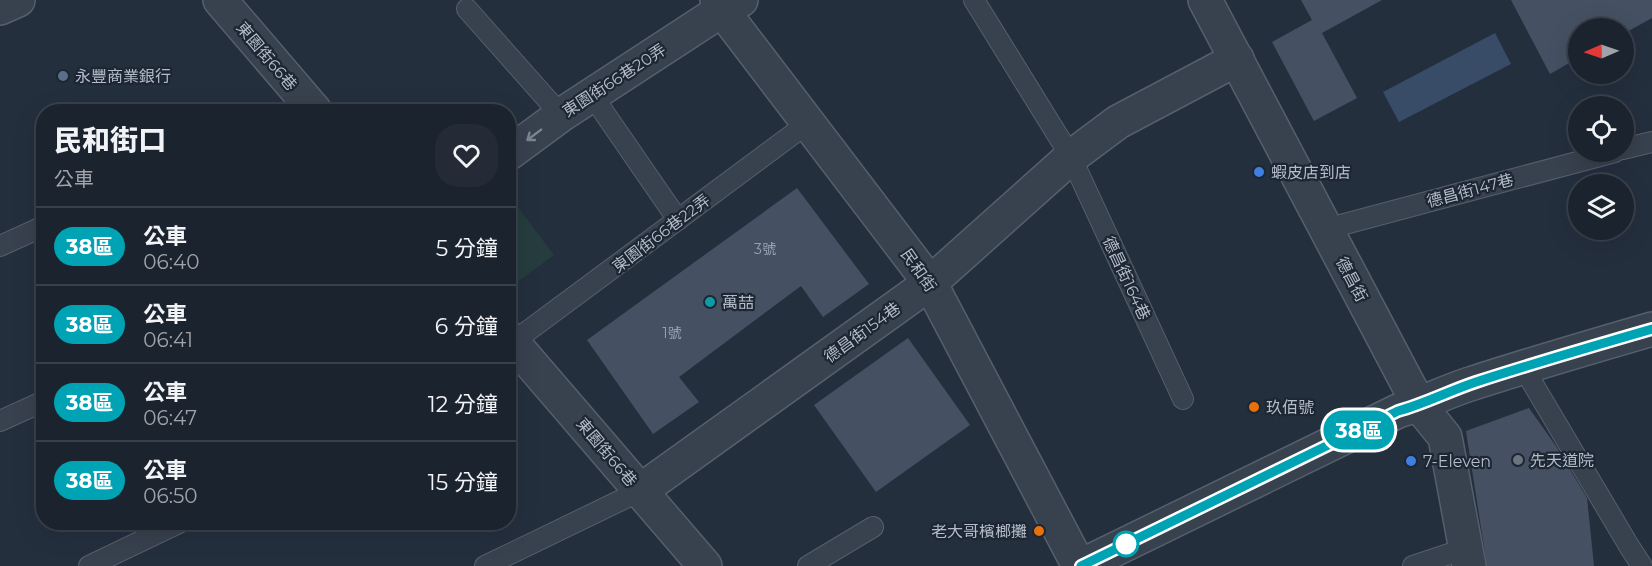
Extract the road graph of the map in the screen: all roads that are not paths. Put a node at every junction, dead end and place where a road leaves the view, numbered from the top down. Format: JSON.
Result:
{"nodes":[{"id":1,"x":18,"y":0,"type":"edge"},
{"id":2,"x":220,"y":0,"type":"edge"},
{"id":3,"x":974,"y":0,"type":"edge"},
{"id":4,"x":1205,"y":0,"type":"edge"},
{"id":5,"x":727,"y":3,"type":"edge"},
{"id":6,"x":0,"y":8,"type":"edge"},
{"id":7,"x":466,"y":9,"type":"dead end"},
{"id":8,"x":1237,"y":59,"type":"junction"},
{"id":9,"x":592,"y":95,"type":"junction"},
{"id":10,"x":301,"y":104,"type":"edge"},
{"id":11,"x":561,"y":115,"type":"junction"},
{"id":12,"x":808,"y":123,"type":"junction"},
{"id":13,"x":1652,"y":142,"type":"edge"},
{"id":14,"x":1634,"y":146,"type":"edge"},
{"id":15,"x":516,"y":148,"type":"edge"},
{"id":16,"x":1071,"y":157,"type":"junction"},
{"id":17,"x":1577,"y":162,"type":"edge"},
{"id":18,"x":678,"y":220,"type":"junction"},
{"id":19,"x":1326,"y":229,"type":"junction"},
{"id":20,"x":36,"y":230,"type":"edge"},
{"id":21,"x":0,"y":246,"type":"edge"},
{"id":22,"x":930,"y":283,"type":"junction"},
{"id":23,"x":1652,"y":329,"type":"edge"},
{"id":24,"x":516,"y":349,"type":"edge"},
{"id":25,"x":516,"y":353,"type":"edge"},
{"id":26,"x":1523,"y":367,"type":"junction"},
{"id":27,"x":1183,"y":399,"type":"dead end"},
{"id":28,"x":36,"y":404,"type":"edge"},
{"id":29,"x":1419,"y":405,"type":"junction"},
{"id":30,"x":0,"y":421,"type":"edge"},
{"id":31,"x":640,"y":491,"type":"junction"},
{"id":32,"x":873,"y":528,"type":"dead end"},
{"id":33,"x":164,"y":530,"type":"edge"},
{"id":34,"x":1468,"y":557,"type":"edge"},
{"id":35,"x":89,"y":566,"type":"edge"},
{"id":36,"x":485,"y":566,"type":"edge"},
{"id":37,"x":705,"y":566,"type":"edge"},
{"id":38,"x":808,"y":566,"type":"edge"},
{"id":39,"x":1080,"y":566,"type":"edge"},
{"id":40,"x":1413,"y":566,"type":"edge"},
{"id":41,"x":1642,"y":566,"type":"edge"}],
"edges":[{"from":1,"to":6,"type":"street"},
{"from":2,"to":10,"type":"street","name":"東園街66巷"},
{"from":3,"to":16,"type":"lane"},
{"from":4,"to":8,"type":"street","name":"德昌街"},
{"from":5,"to":9,"type":"street","name":"東園街66巷20弄"},
{"from":5,"to":12,"type":"street","name":"民和街"},
{"from":7,"to":11,"type":"lane"},
{"from":8,"to":16,"type":"street","name":"德昌街154巷"},
{"from":8,"to":19,"type":"street","name":"德昌街"},
{"from":9,"to":11,"type":"street","name":"東園街66巷20弄"},
{"from":9,"to":18,"type":"lane"},
{"from":11,"to":15,"type":"street","name":"東園街66巷20弄","one_way":true},
{"from":12,"to":18,"type":"lane","name":"東園街66巷22弄"},
{"from":12,"to":22,"type":"street","name":"民和街"},
{"from":13,"to":14,"type":"lane"},
{"from":16,"to":22,"type":"street","name":"德昌街154巷"},
{"from":16,"to":27,"type":"lane","name":"德昌街164巷"},
{"from":17,"to":19,"type":"lane","name":"德昌街147巷"},
{"from":18,"to":24,"type":"lane","name":"東園街66巷22弄"},
{"from":19,"to":29,"type":"street","name":"德昌街"},
{"from":20,"to":21,"type":"lane"},
{"from":22,"to":31,"type":"street","name":"德昌街154巷"},
{"from":22,"to":39,"type":"street","name":"民和街"},
{"from":23,"to":26,"type":"street"},
{"from":25,"to":31,"type":"street","name":"東園街66巷"},
{"from":26,"to":29,"type":"street"},
{"from":26,"to":41,"type":"lane"},
{"from":28,"to":30,"type":"lane"},
{"from":29,"to":34,"type":"street","name":"德昌街"},
{"from":29,"to":39,"type":"street"},
{"from":31,"to":36,"type":"lane"},
{"from":31,"to":37,"type":"street","name":"東園街66巷"},
{"from":32,"to":38,"type":"lane"},
{"from":33,"to":35,"type":"lane"},
{"from":34,"to":40,"type":"lane"}]}
